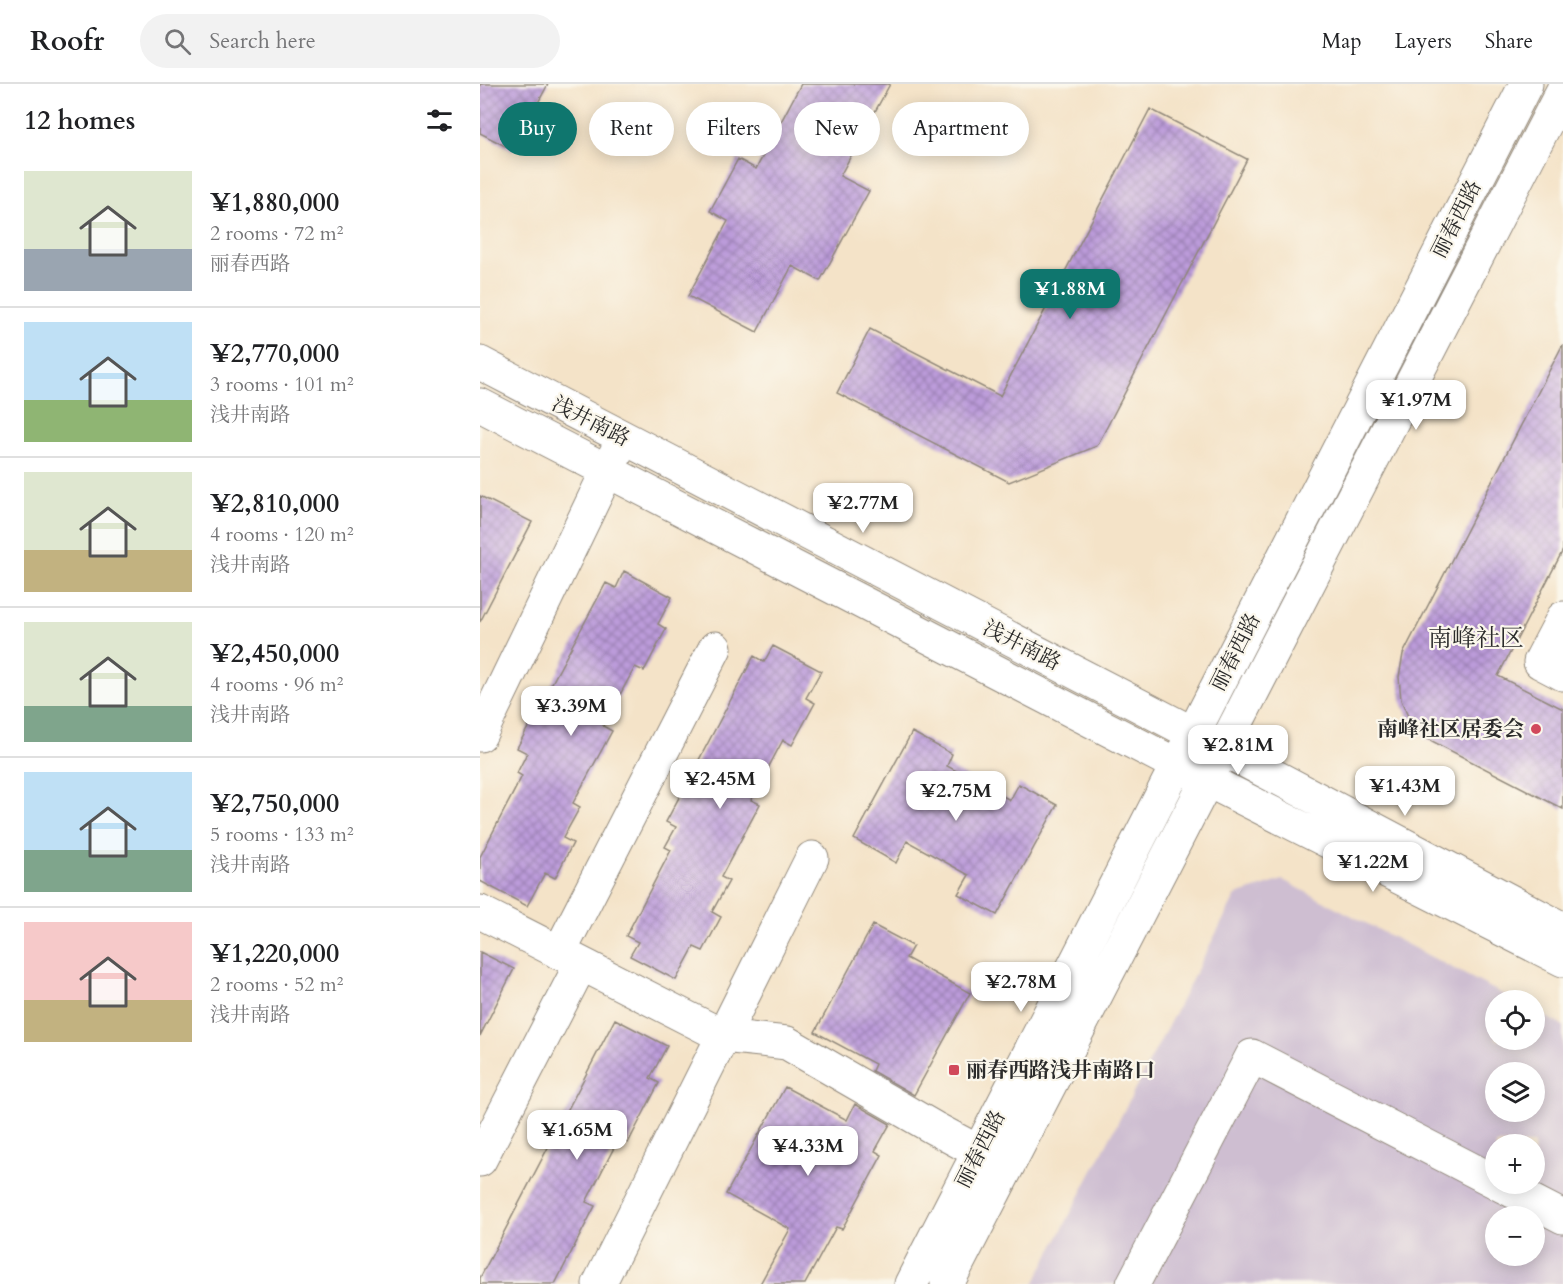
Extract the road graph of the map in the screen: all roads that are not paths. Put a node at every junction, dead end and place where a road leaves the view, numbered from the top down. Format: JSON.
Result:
{"nodes":[{"id":1,"x":1526,"y":84,"type":"edge"},
{"id":2,"x":1563,"y":90,"type":"edge"},
{"id":3,"x":480,"y":363,"type":"edge"},
{"id":4,"x":480,"y":405,"type":"edge"},
{"id":5,"x":624,"y":438,"type":"junction"},
{"id":6,"x":607,"y":472,"type":"junction"},
{"id":7,"x":1563,"y":618,"type":"edge"},
{"id":8,"x":715,"y":648,"type":"dead end"},
{"id":9,"x":1563,"y":674,"type":"edge"},
{"id":10,"x":1193,"y":734,"type":"junction"},
{"id":11,"x":480,"y":735,"type":"edge"},
{"id":12,"x":1223,"y":749,"type":"junction"},
{"id":13,"x":1177,"y":765,"type":"junction"},
{"id":14,"x":1207,"y":780,"type":"junction"},
{"id":15,"x":812,"y":858,"type":"dead end"},
{"id":16,"x":480,"y":912,"type":"edge"},
{"id":17,"x":1563,"y":929,"type":"edge"},
{"id":18,"x":570,"y":958,"type":"junction"},
{"id":19,"x":1563,"y":960,"type":"edge"},
{"id":20,"x":723,"y":1036,"type":"junction"},
{"id":21,"x":979,"y":1152,"type":"junction"},
{"id":22,"x":480,"y":1160,"type":"edge"},
{"id":23,"x":1485,"y":1177,"type":"edge"},
{"id":24,"x":1518,"y":1194,"type":"edge"},
{"id":25,"x":1563,"y":1217,"type":"edge"},
{"id":26,"x":599,"y":1284,"type":"edge"},
{"id":27,"x":911,"y":1284,"type":"edge"},
{"id":28,"x":947,"y":1284,"type":"edge"},
{"id":29,"x":1133,"y":1284,"type":"edge"}],
"edges":[{"from":1,"to":10,"type":"main road","name":"丽春西路"},
{"from":2,"to":12,"type":"main road","name":"丽春西路"},
{"from":3,"to":5,"type":"main road","name":"浅井南路"},
{"from":4,"to":6,"type":"main road","name":"浅井南路"},
{"from":5,"to":6,"type":"main road"},
{"from":5,"to":10,"type":"main road","name":"浅井南路"},
{"from":6,"to":11,"type":"main road"},
{"from":6,"to":13,"type":"main road","name":"浅井南路"},
{"from":7,"to":9,"type":"main road"},
{"from":8,"to":18,"type":"main road"},
{"from":10,"to":12,"type":"main road","name":"浅井南路"},
{"from":10,"to":13,"type":"main road","name":"丽春西路"},
{"from":12,"to":14,"type":"main road","name":"丽春西路"},
{"from":12,"to":17,"type":"main road","name":"浅井南路"},
{"from":13,"to":14,"type":"main road","name":"浅井南路"},
{"from":13,"to":21,"type":"main road","name":"丽春西路"},
{"from":14,"to":19,"type":"main road","name":"浅井南路"},
{"from":14,"to":28,"type":"main road","name":"丽春西路"},
{"from":15,"to":20,"type":"main road"},
{"from":16,"to":18,"type":"main road"},
{"from":18,"to":20,"type":"main road"},
{"from":18,"to":22,"type":"main road"},
{"from":20,"to":21,"type":"main road"},
{"from":20,"to":26,"type":"main road"},
{"from":21,"to":27,"type":"main road","name":"丽春西路"},
{"from":23,"to":29,"type":"main road"},
{"from":24,"to":25,"type":"main road"}]}
